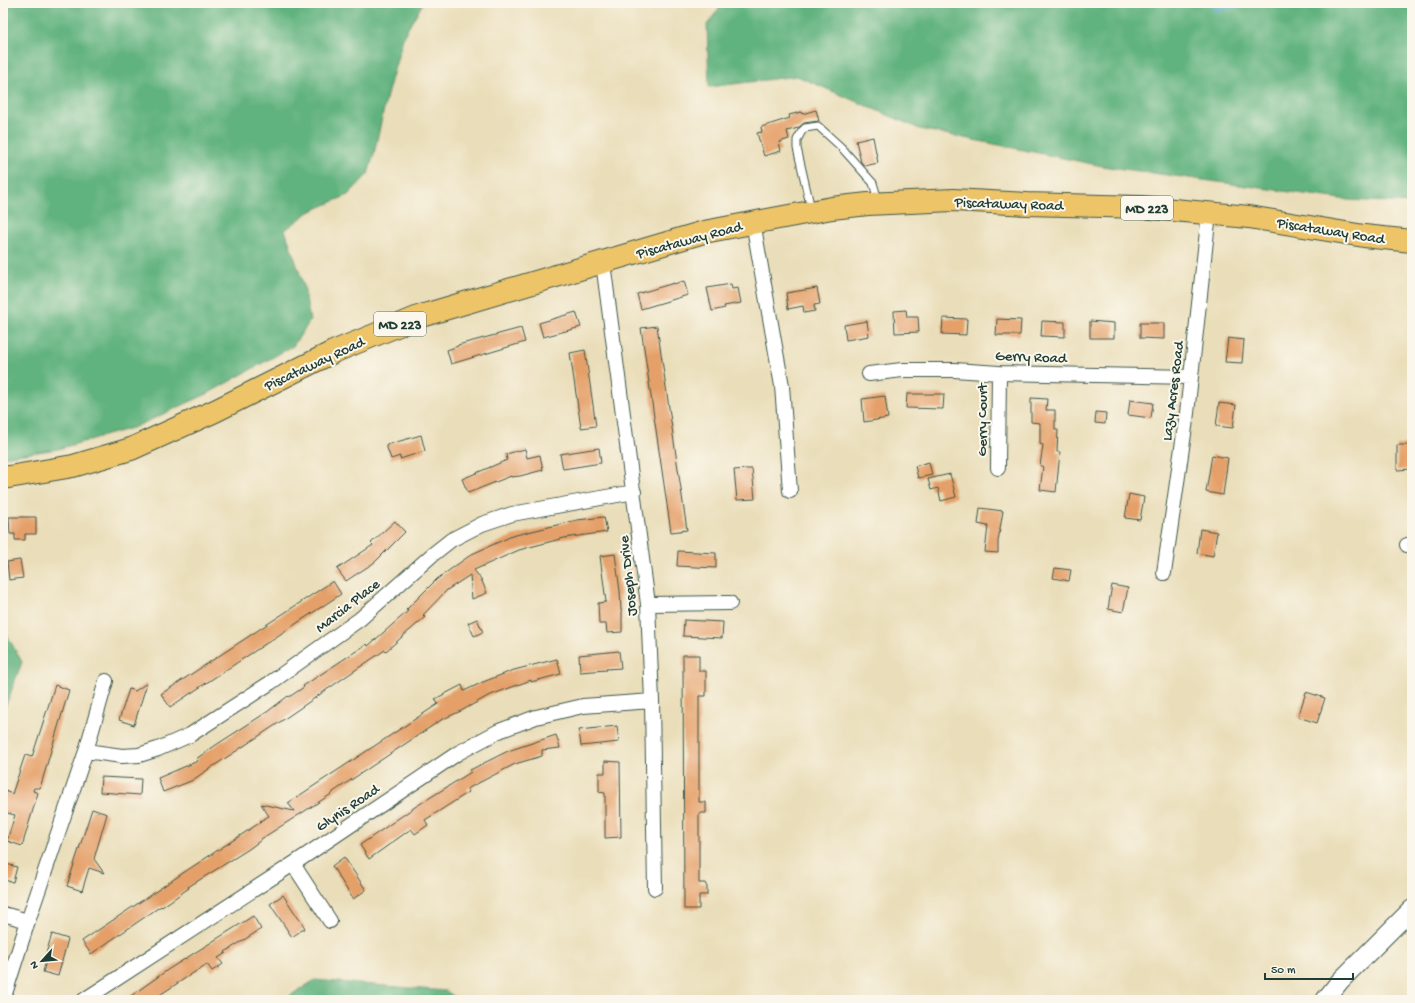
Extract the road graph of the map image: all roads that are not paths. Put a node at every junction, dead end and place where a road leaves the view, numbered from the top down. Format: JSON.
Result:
{"nodes":[{"id":1,"x":879,"y":204,"type":"junction"},
{"id":2,"x":812,"y":211,"type":"junction"},
{"id":3,"x":1209,"y":213,"type":"junction"},
{"id":4,"x":753,"y":222,"type":"junction"},
{"id":5,"x":1412,"y":241,"type":"edge"},
{"id":6,"x":603,"y":263,"type":"junction"},
{"id":7,"x":998,"y":373,"type":"junction"},
{"id":8,"x":869,"y":374,"type":"dead end"},
{"id":9,"x":1191,"y":377,"type":"junction"},
{"id":10,"x":998,"y":468,"type":"dead end"},
{"id":11,"x":3,"y":478,"type":"edge"},
{"id":12,"x":790,"y":491,"type":"dead end"},
{"id":13,"x":634,"y":492,"type":"junction"},
{"id":14,"x":1164,"y":573,"type":"dead end"},
{"id":15,"x":730,"y":603,"type":"dead end"},
{"id":16,"x":648,"y":604,"type":"junction"},
{"id":17,"x":106,"y":681,"type":"dead end"},
{"id":18,"x":652,"y":701,"type":"junction"},
{"id":19,"x":86,"y":751,"type":"junction"},
{"id":20,"x":293,"y":864,"type":"junction"},
{"id":21,"x":655,"y":888,"type":"dead end"},
{"id":22,"x":1412,"y":909,"type":"edge"},
{"id":23,"x":3,"y":914,"type":"edge"},
{"id":24,"x":28,"y":921,"type":"junction"},
{"id":25,"x":330,"y":921,"type":"dead end"},
{"id":26,"x":3,"y":1000,"type":"edge"},
{"id":27,"x":84,"y":1000,"type":"edge"},
{"id":28,"x":1325,"y":1000,"type":"edge"}],
"edges":[{"from":1,"to":2,"type":"main road","name":"Piscataway Road","number":"MD 223"},
{"from":1,"to":2,"type":"lane"},
{"from":1,"to":3,"type":"main road","name":"Piscataway Road","number":"MD 223"},
{"from":2,"to":4,"type":"main road","name":"Piscataway Road","number":"MD 223"},
{"from":3,"to":5,"type":"main road","name":"Piscataway Road","number":"MD 223"},
{"from":3,"to":9,"type":"street","name":"Lazy Acres Road"},
{"from":4,"to":6,"type":"main road","name":"Piscataway Road","number":"MD 223"},
{"from":4,"to":12,"type":"street"},
{"from":6,"to":11,"type":"main road","name":"Piscataway Road","number":"MD 223"},
{"from":6,"to":13,"type":"street","name":"Joseph Drive"},
{"from":7,"to":8,"type":"street","name":"Gerry Road"},
{"from":7,"to":9,"type":"street","name":"Gerry Road"},
{"from":7,"to":10,"type":"street","name":"Gerry Court"},
{"from":9,"to":14,"type":"street","name":"Lazy Acres Road"},
{"from":13,"to":16,"type":"street","name":"Joseph Drive"},
{"from":13,"to":19,"type":"street","name":"Marcia Place"},
{"from":15,"to":16,"type":"street"},
{"from":16,"to":18,"type":"street","name":"Joseph Drive"},
{"from":17,"to":19,"type":"street"},
{"from":18,"to":20,"type":"street","name":"Glynis Road"},
{"from":18,"to":21,"type":"street","name":"Joseph Drive"},
{"from":19,"to":24,"type":"street"},
{"from":20,"to":25,"type":"street"},
{"from":20,"to":27,"type":"street","name":"Glynis Road"},
{"from":22,"to":28,"type":"street"},
{"from":23,"to":24,"type":"street"},
{"from":24,"to":26,"type":"street"}]}
